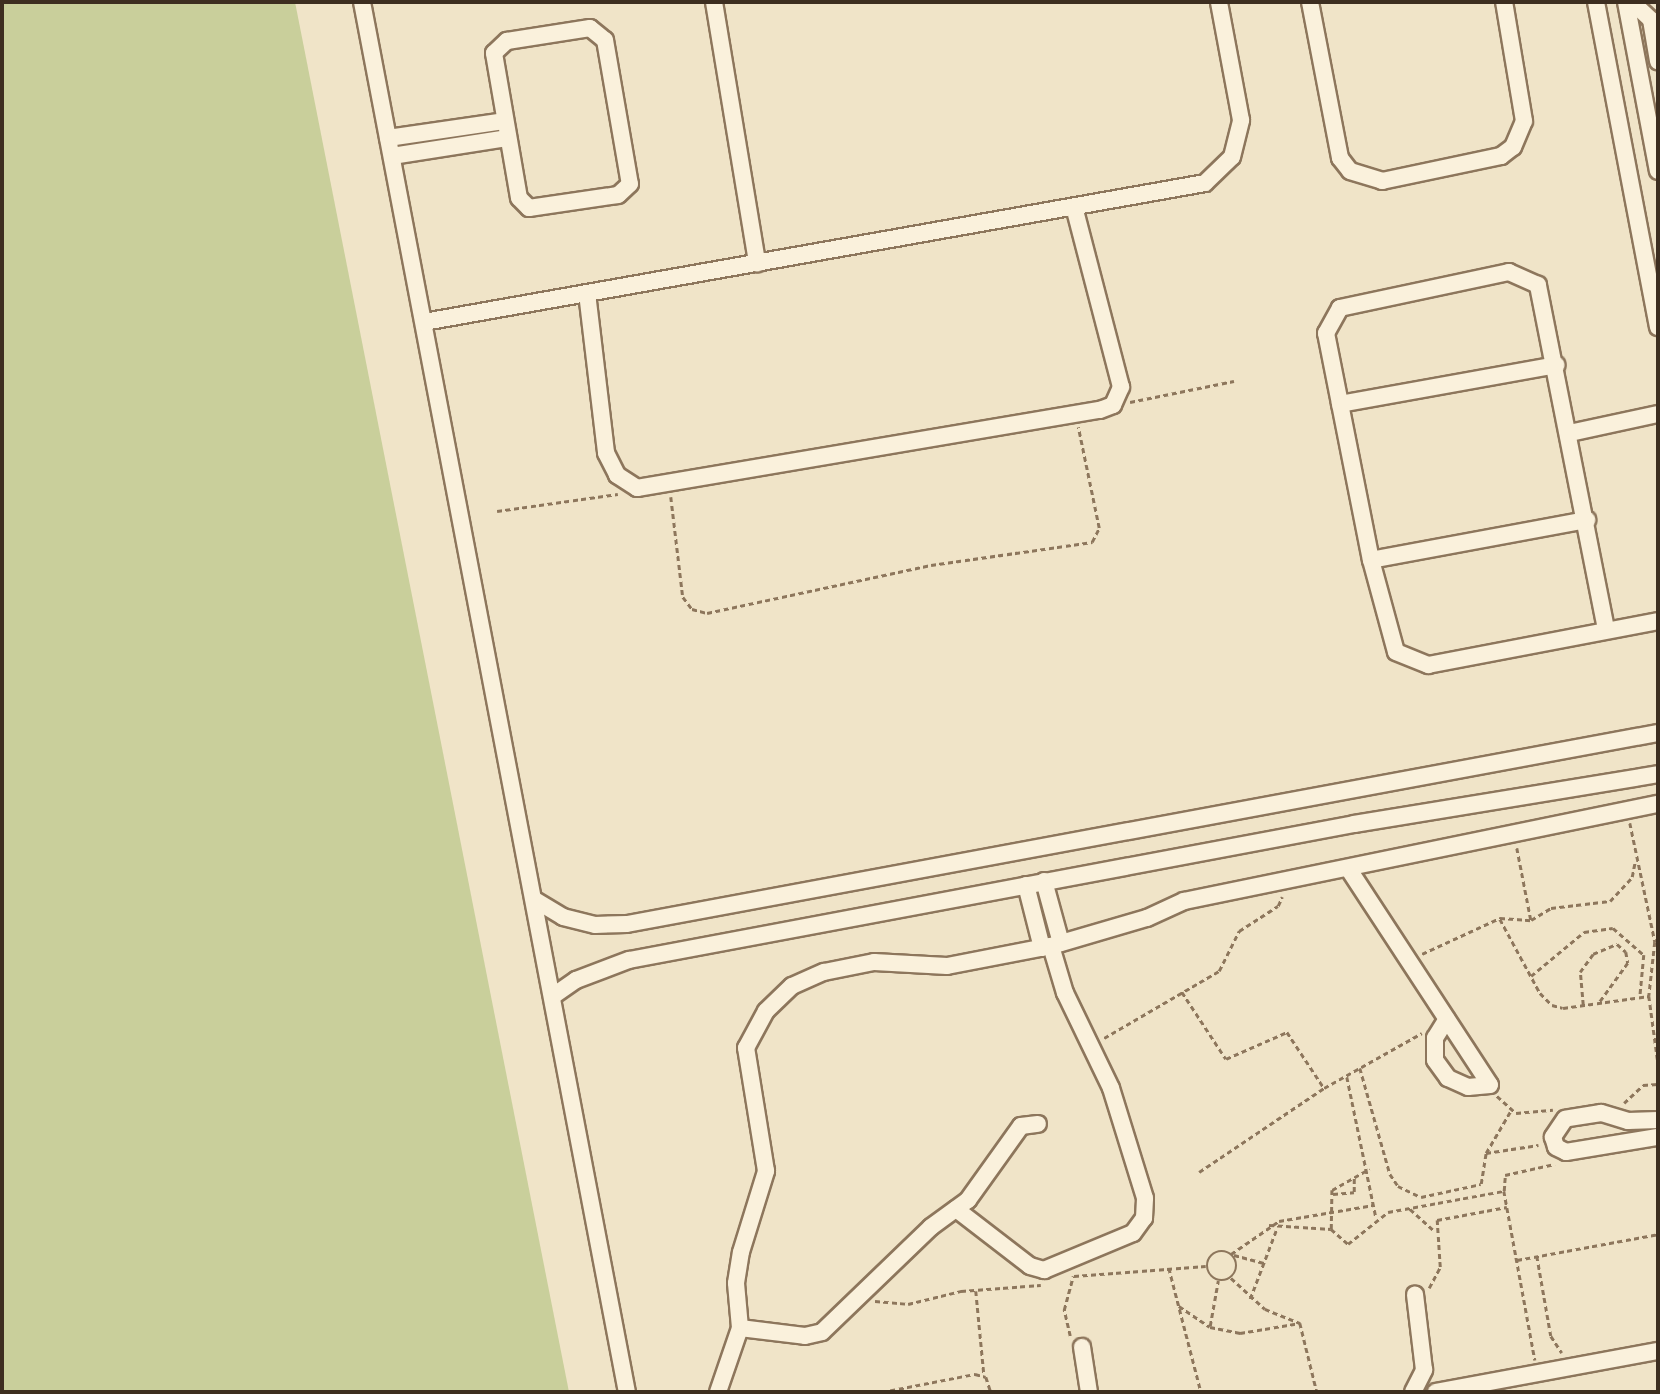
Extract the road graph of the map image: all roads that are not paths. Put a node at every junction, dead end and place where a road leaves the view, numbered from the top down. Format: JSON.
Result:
{"nodes":[{"id":1,"x":362,"y":2,"type":"edge"},
{"id":2,"x":714,"y":2,"type":"edge"},
{"id":3,"x":1219,"y":2,"type":"edge"},
{"id":4,"x":1310,"y":2,"type":"edge"},
{"id":5,"x":1504,"y":2,"type":"edge"},
{"id":6,"x":1596,"y":2,"type":"edge"},
{"id":7,"x":1626,"y":2,"type":"edge"},
{"id":8,"x":1632,"y":2,"type":"edge"},
{"id":9,"x":1658,"y":61,"type":"edge"},
{"id":10,"x":504,"y":121,"type":"junction"},
{"id":11,"x":388,"y":138,"type":"junction"},
{"id":12,"x":507,"y":138,"type":"junction"},
{"id":13,"x":392,"y":156,"type":"junction"},
{"id":14,"x":1658,"y":171,"type":"edge"},
{"id":15,"x":1074,"y":206,"type":"junction"},
{"id":16,"x":757,"y":263,"type":"junction"},
{"id":17,"x":587,"y":293,"type":"junction"},
{"id":18,"x":424,"y":322,"type":"junction"},
{"id":19,"x":1658,"y":327,"type":"edge"},
{"id":20,"x":1557,"y":365,"type":"junction"},
{"id":21,"x":1340,"y":404,"type":"junction"},
{"id":22,"x":1658,"y":414,"type":"edge"},
{"id":23,"x":1570,"y":433,"type":"junction"},
{"id":24,"x":1587,"y":520,"type":"junction"},
{"id":25,"x":1371,"y":560,"type":"junction"},
{"id":26,"x":1658,"y":621,"type":"edge"},
{"id":27,"x":1606,"y":629,"type":"junction"},
{"id":28,"x":1658,"y":733,"type":"edge"},
{"id":29,"x":1658,"y":774,"type":"edge"},
{"id":30,"x":1658,"y":804,"type":"edge"},
{"id":31,"x":1348,"y":868,"type":"junction"},
{"id":32,"x":1044,"y":881,"type":"junction"},
{"id":33,"x":1026,"y":884,"type":"junction"},
{"id":34,"x":535,"y":900,"type":"junction"},
{"id":35,"x":1051,"y":946,"type":"junction"},
{"id":36,"x":553,"y":996,"type":"junction"},
{"id":37,"x":1447,"y":1019,"type":"junction"},
{"id":38,"x":1620,"y":1119,"type":"junction"},
{"id":39,"x":1658,"y":1120,"type":"edge"},
{"id":40,"x":1038,"y":1124,"type":"dead end"},
{"id":41,"x":1658,"y":1138,"type":"edge"},
{"id":42,"x":1621,"y":1144,"type":"junction"},
{"id":43,"x":956,"y":1209,"type":"junction"},
{"id":44,"x":1416,"y":1300,"type":"road end"},
{"id":45,"x":740,"y":1328,"type":"junction"},
{"id":46,"x":1658,"y":1351,"type":"edge"},
{"id":47,"x":1084,"y":1353,"type":"road end"},
{"id":48,"x":1424,"y":1370,"type":"junction"},
{"id":49,"x":1443,"y":1391,"type":"edge"},
{"id":50,"x":627,"y":1392,"type":"edge"},
{"id":51,"x":718,"y":1392,"type":"edge"},
{"id":52,"x":1089,"y":1392,"type":"edge"},
{"id":53,"x":1413,"y":1392,"type":"edge"}],
"edges":[{"from":1,"to":11,"type":"street"},
{"from":2,"to":16,"type":"street"},
{"from":3,"to":15,"type":"street"},
{"from":4,"to":5,"type":"street"},
{"from":6,"to":19,"type":"street"},
{"from":7,"to":14,"type":"street"},
{"from":8,"to":9,"type":"street"},
{"from":10,"to":11,"type":"street"},
{"from":10,"to":12,"type":"street"},
{"from":10,"to":12,"type":"street"},
{"from":11,"to":13,"type":"street"},
{"from":12,"to":13,"type":"street"},
{"from":13,"to":18,"type":"street"},
{"from":15,"to":16,"type":"street"},
{"from":15,"to":17,"type":"street"},
{"from":16,"to":17,"type":"street"},
{"from":17,"to":18,"type":"street"},
{"from":18,"to":34,"type":"street"},
{"from":20,"to":21,"type":"street"},
{"from":20,"to":21,"type":"street"},
{"from":20,"to":23,"type":"street"},
{"from":21,"to":25,"type":"street"},
{"from":22,"to":23,"type":"street"},
{"from":23,"to":24,"type":"street"},
{"from":24,"to":25,"type":"street"},
{"from":24,"to":27,"type":"street"},
{"from":25,"to":27,"type":"street"},
{"from":26,"to":27,"type":"street"},
{"from":28,"to":34,"type":"street"},
{"from":29,"to":32,"type":"street"},
{"from":30,"to":31,"type":"street"},
{"from":31,"to":35,"type":"street"},
{"from":31,"to":37,"type":"street"},
{"from":32,"to":33,"type":"street"},
{"from":32,"to":35,"type":"street"},
{"from":33,"to":35,"type":"street"},
{"from":33,"to":36,"type":"street"},
{"from":34,"to":36,"type":"street"},
{"from":35,"to":43,"type":"street"},
{"from":35,"to":45,"type":"street"},
{"from":36,"to":50,"type":"street"},
{"from":37,"to":37,"type":"street"},
{"from":38,"to":39,"type":"street"},
{"from":38,"to":42,"type":"street"},
{"from":38,"to":42,"type":"street"},
{"from":40,"to":43,"type":"street"},
{"from":41,"to":42,"type":"street"},
{"from":43,"to":45,"type":"street"},
{"from":44,"to":48,"type":"street"},
{"from":45,"to":51,"type":"street"},
{"from":46,"to":49,"type":"street"},
{"from":47,"to":52,"type":"street"},
{"from":48,"to":49,"type":"street"},
{"from":48,"to":53,"type":"street"}]}
